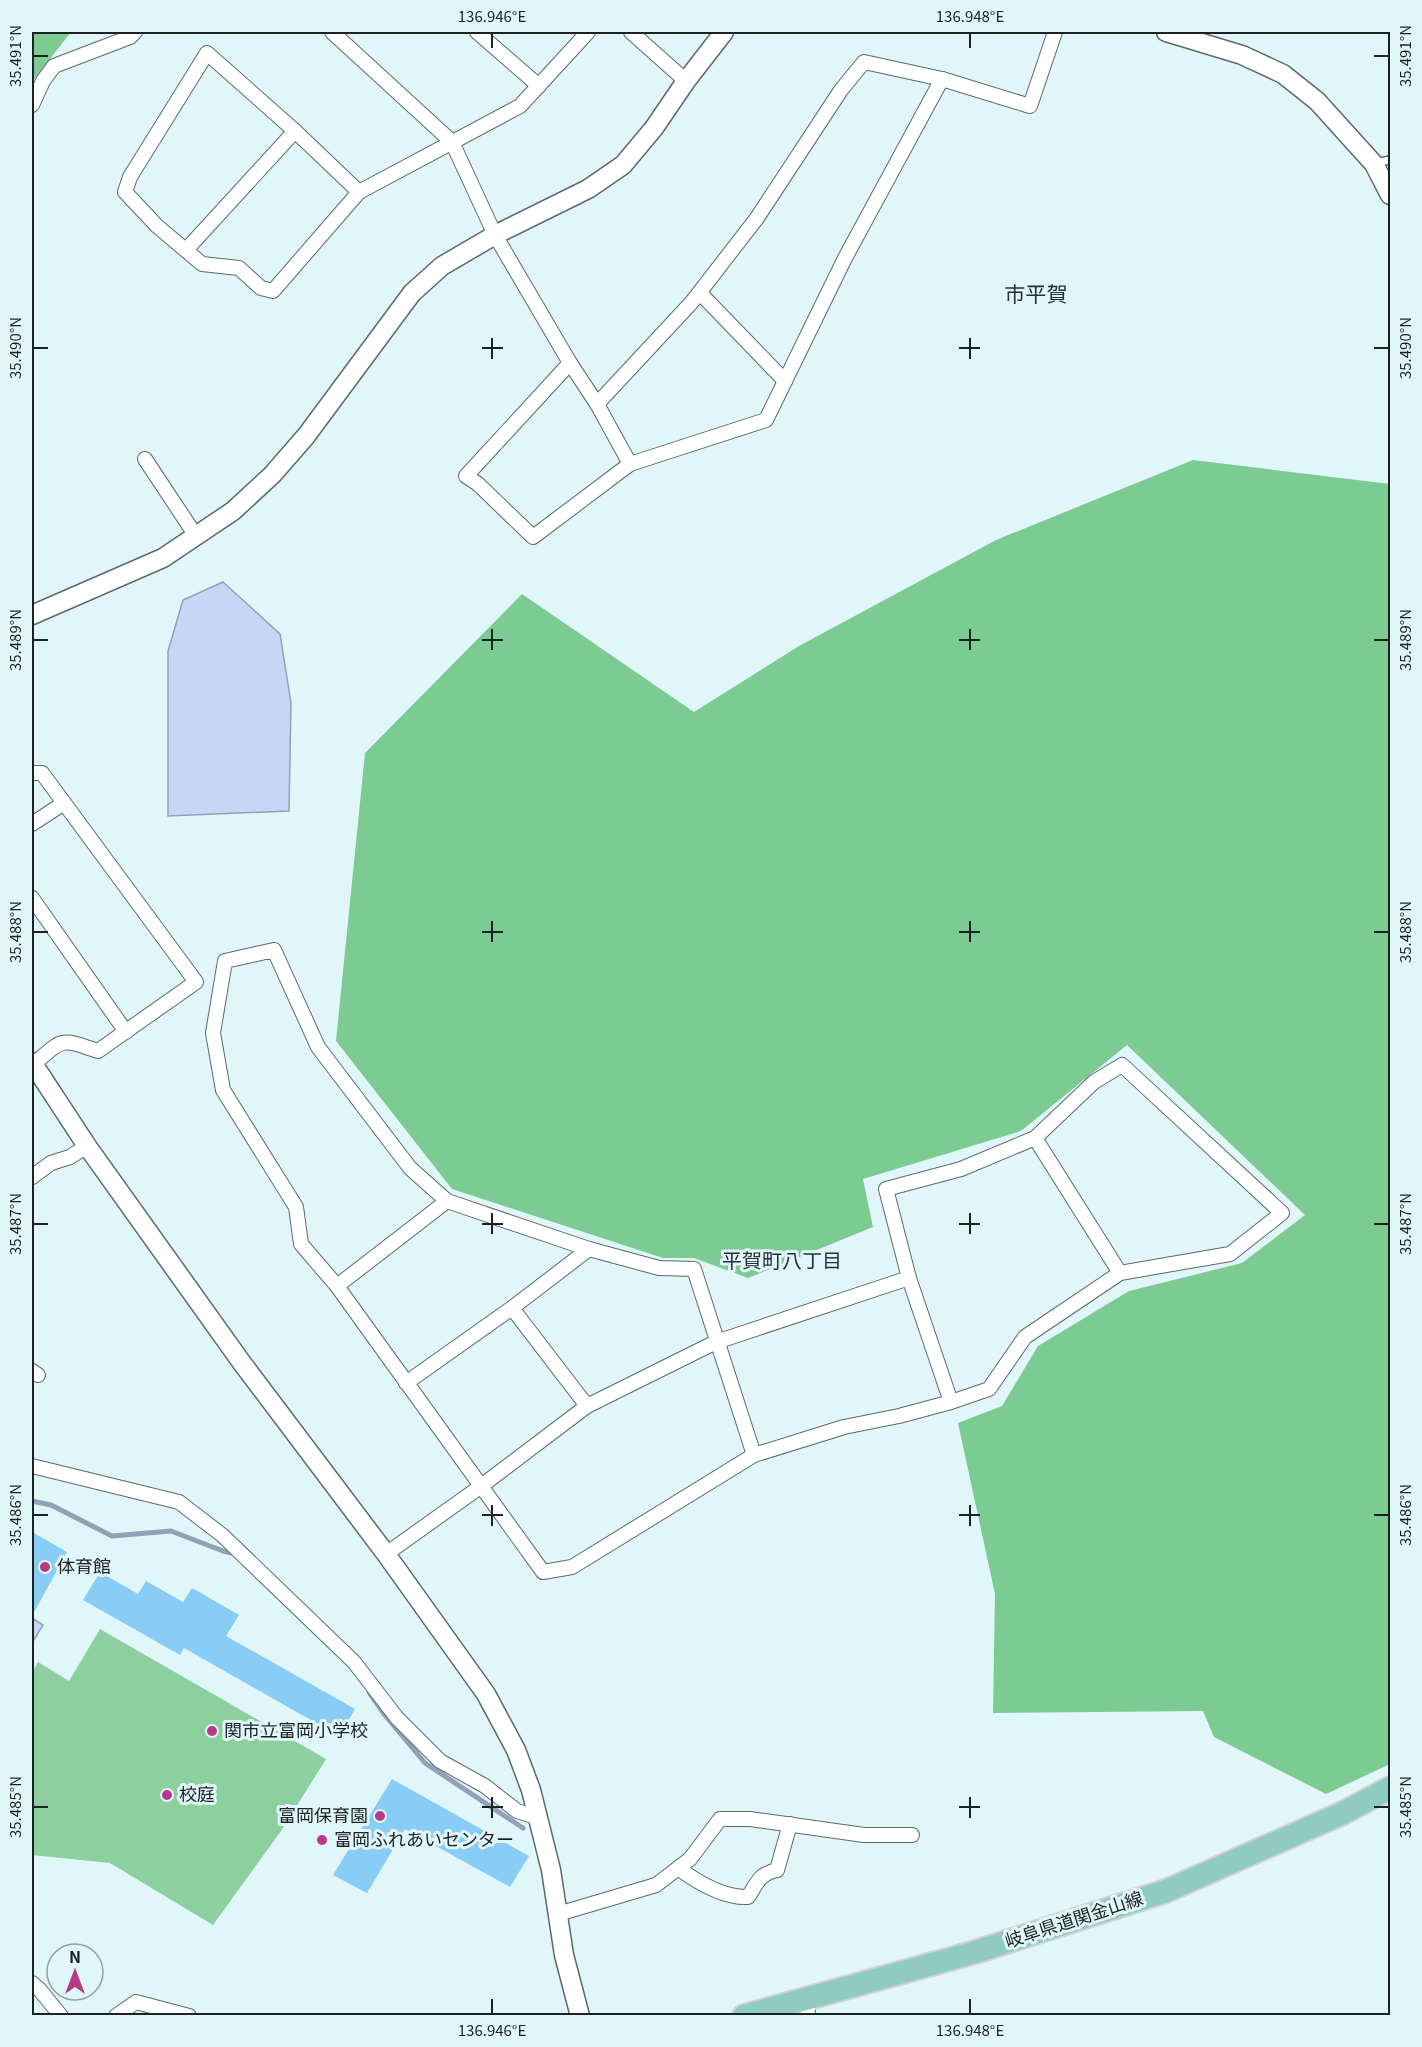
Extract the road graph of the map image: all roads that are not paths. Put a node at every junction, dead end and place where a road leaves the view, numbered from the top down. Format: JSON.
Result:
{"nodes":[{"id":1,"x":135,"y":32,"type":"edge"},
{"id":2,"x":332,"y":32,"type":"edge"},
{"id":3,"x":477,"y":32,"type":"edge"},
{"id":4,"x":588,"y":32,"type":"edge"},
{"id":5,"x":631,"y":32,"type":"edge"},
{"id":6,"x":724,"y":32,"type":"edge"},
{"id":7,"x":1055,"y":32,"type":"edge"},
{"id":8,"x":1166,"y":32,"type":"edge"},
{"id":9,"x":942,"y":79,"type":"junction"},
{"id":10,"x":686,"y":81,"type":"junction"},
{"id":11,"x":539,"y":86,"type":"junction"},
{"id":12,"x":32,"y":105,"type":"edge"},
{"id":13,"x":295,"y":131,"type":"junction"},
{"id":14,"x":452,"y":142,"type":"junction"},
{"id":15,"x":1382,"y":162,"type":"edge"},
{"id":16,"x":359,"y":192,"type":"junction"},
{"id":17,"x":1390,"y":195,"type":"edge"},
{"id":18,"x":495,"y":235,"type":"junction"},
{"id":19,"x":186,"y":250,"type":"junction"},
{"id":20,"x":700,"y":293,"type":"junction"},
{"id":21,"x":570,"y":363,"type":"junction"},
{"id":22,"x":785,"y":381,"type":"junction"},
{"id":23,"x":597,"y":404,"type":"junction"},
{"id":24,"x":145,"y":459,"type":"dead end"},
{"id":25,"x":630,"y":465,"type":"junction"},
{"id":26,"x":196,"y":536,"type":"junction"},
{"id":27,"x":32,"y":615,"type":"edge"},
{"id":28,"x":32,"y":773,"type":"edge"},
{"id":29,"x":64,"y":803,"type":"junction"},
{"id":30,"x":32,"y":824,"type":"edge"},
{"id":31,"x":32,"y":898,"type":"edge"},
{"id":32,"x":126,"y":1032,"type":"junction"},
{"id":33,"x":32,"y":1063,"type":"edge"},
{"id":34,"x":1035,"y":1138,"type":"junction"},
{"id":35,"x":87,"y":1146,"type":"junction"},
{"id":36,"x":32,"y":1177,"type":"edge"},
{"id":37,"x":447,"y":1201,"type":"junction"},
{"id":38,"x":589,"y":1249,"type":"junction"},
{"id":39,"x":1120,"y":1273,"type":"junction"},
{"id":40,"x":909,"y":1278,"type":"junction"},
{"id":41,"x":337,"y":1286,"type":"junction"},
{"id":42,"x":512,"y":1308,"type":"junction"},
{"id":43,"x":716,"y":1342,"type":"junction"},
{"id":44,"x":406,"y":1383,"type":"junction"},
{"id":45,"x":951,"y":1402,"type":"junction"},
{"id":46,"x":587,"y":1406,"type":"junction"},
{"id":47,"x":754,"y":1455,"type":"junction"},
{"id":48,"x":32,"y":1466,"type":"edge"},
{"id":49,"x":480,"y":1487,"type":"junction"},
{"id":50,"x":386,"y":1554,"type":"junction"},
{"id":51,"x":1390,"y":1788,"type":"edge"},
{"id":52,"x":539,"y":1818,"type":"junction"},
{"id":53,"x":790,"y":1824,"type":"junction"},
{"id":54,"x":912,"y":1835,"type":"dead end"},
{"id":55,"x":678,"y":1868,"type":"junction"},
{"id":56,"x":558,"y":1914,"type":"junction"},
{"id":57,"x":32,"y":1983,"type":"edge"},
{"id":58,"x":808,"y":2007,"type":"edge"},
{"id":59,"x":61,"y":2016,"type":"edge"},
{"id":60,"x":116,"y":2016,"type":"edge"},
{"id":61,"x":189,"y":2016,"type":"edge"},
{"id":62,"x":580,"y":2016,"type":"edge"},
{"id":63,"x":744,"y":2016,"type":"edge"}],
"edges":[{"from":1,"to":12,"type":"street"},
{"from":2,"to":14,"type":"street"},
{"from":3,"to":11,"type":"street"},
{"from":4,"to":11,"type":"street"},
{"from":5,"to":10,"type":"street"},
{"from":6,"to":10,"type":"street"},
{"from":7,"to":9,"type":"street"},
{"from":8,"to":15,"type":"street"},
{"from":9,"to":20,"type":"street"},
{"from":9,"to":22,"type":"street"},
{"from":10,"to":18,"type":"street"},
{"from":11,"to":14,"type":"street"},
{"from":13,"to":16,"type":"street"},
{"from":13,"to":19,"type":"street"},
{"from":13,"to":19,"type":"street"},
{"from":14,"to":16,"type":"street"},
{"from":14,"to":18,"type":"street"},
{"from":15,"to":17,"type":"street"},
{"from":16,"to":19,"type":"street"},
{"from":18,"to":21,"type":"street"},
{"from":18,"to":26,"type":"street"},
{"from":20,"to":22,"type":"street"},
{"from":20,"to":23,"type":"street"},
{"from":21,"to":23,"type":"street"},
{"from":21,"to":25,"type":"street"},
{"from":22,"to":25,"type":"street"},
{"from":23,"to":25,"type":"street"},
{"from":24,"to":26,"type":"street"},
{"from":26,"to":27,"type":"street"},
{"from":28,"to":29,"type":"street"},
{"from":29,"to":30,"type":"street"},
{"from":29,"to":32,"type":"street"},
{"from":31,"to":32,"type":"street"},
{"from":32,"to":33,"type":"street"},
{"from":33,"to":35,"type":"street"},
{"from":34,"to":39,"type":"street"},
{"from":34,"to":39,"type":"street"},
{"from":34,"to":40,"type":"street"},
{"from":35,"to":36,"type":"street"},
{"from":35,"to":50,"type":"street"},
{"from":37,"to":38,"type":"street"},
{"from":37,"to":41,"type":"street"},
{"from":37,"to":41,"type":"street"},
{"from":38,"to":42,"type":"street"},
{"from":38,"to":43,"type":"street"},
{"from":39,"to":45,"type":"street"},
{"from":40,"to":43,"type":"street"},
{"from":40,"to":45,"type":"street"},
{"from":41,"to":44,"type":"street"},
{"from":42,"to":44,"type":"street"},
{"from":42,"to":46,"type":"street"},
{"from":43,"to":46,"type":"street"},
{"from":43,"to":47,"type":"street"},
{"from":44,"to":49,"type":"street"},
{"from":45,"to":47,"type":"street"},
{"from":46,"to":49,"type":"street"},
{"from":47,"to":49,"type":"street"},
{"from":48,"to":52,"type":"street"},
{"from":49,"to":50,"type":"street"},
{"from":50,"to":52,"type":"street"},
{"from":51,"to":58,"type":"main road","name":"岐阜県道関金山線"},
{"from":52,"to":56,"type":"street"},
{"from":53,"to":54,"type":"street"},
{"from":53,"to":55,"type":"street"},
{"from":53,"to":55,"type":"street"},
{"from":55,"to":56,"type":"street"},
{"from":56,"to":62,"type":"street"},
{"from":57,"to":59,"type":"street"},
{"from":58,"to":63,"type":"main road","name":"岐阜県道関金山線"},
{"from":60,"to":61,"type":"street"}]}
